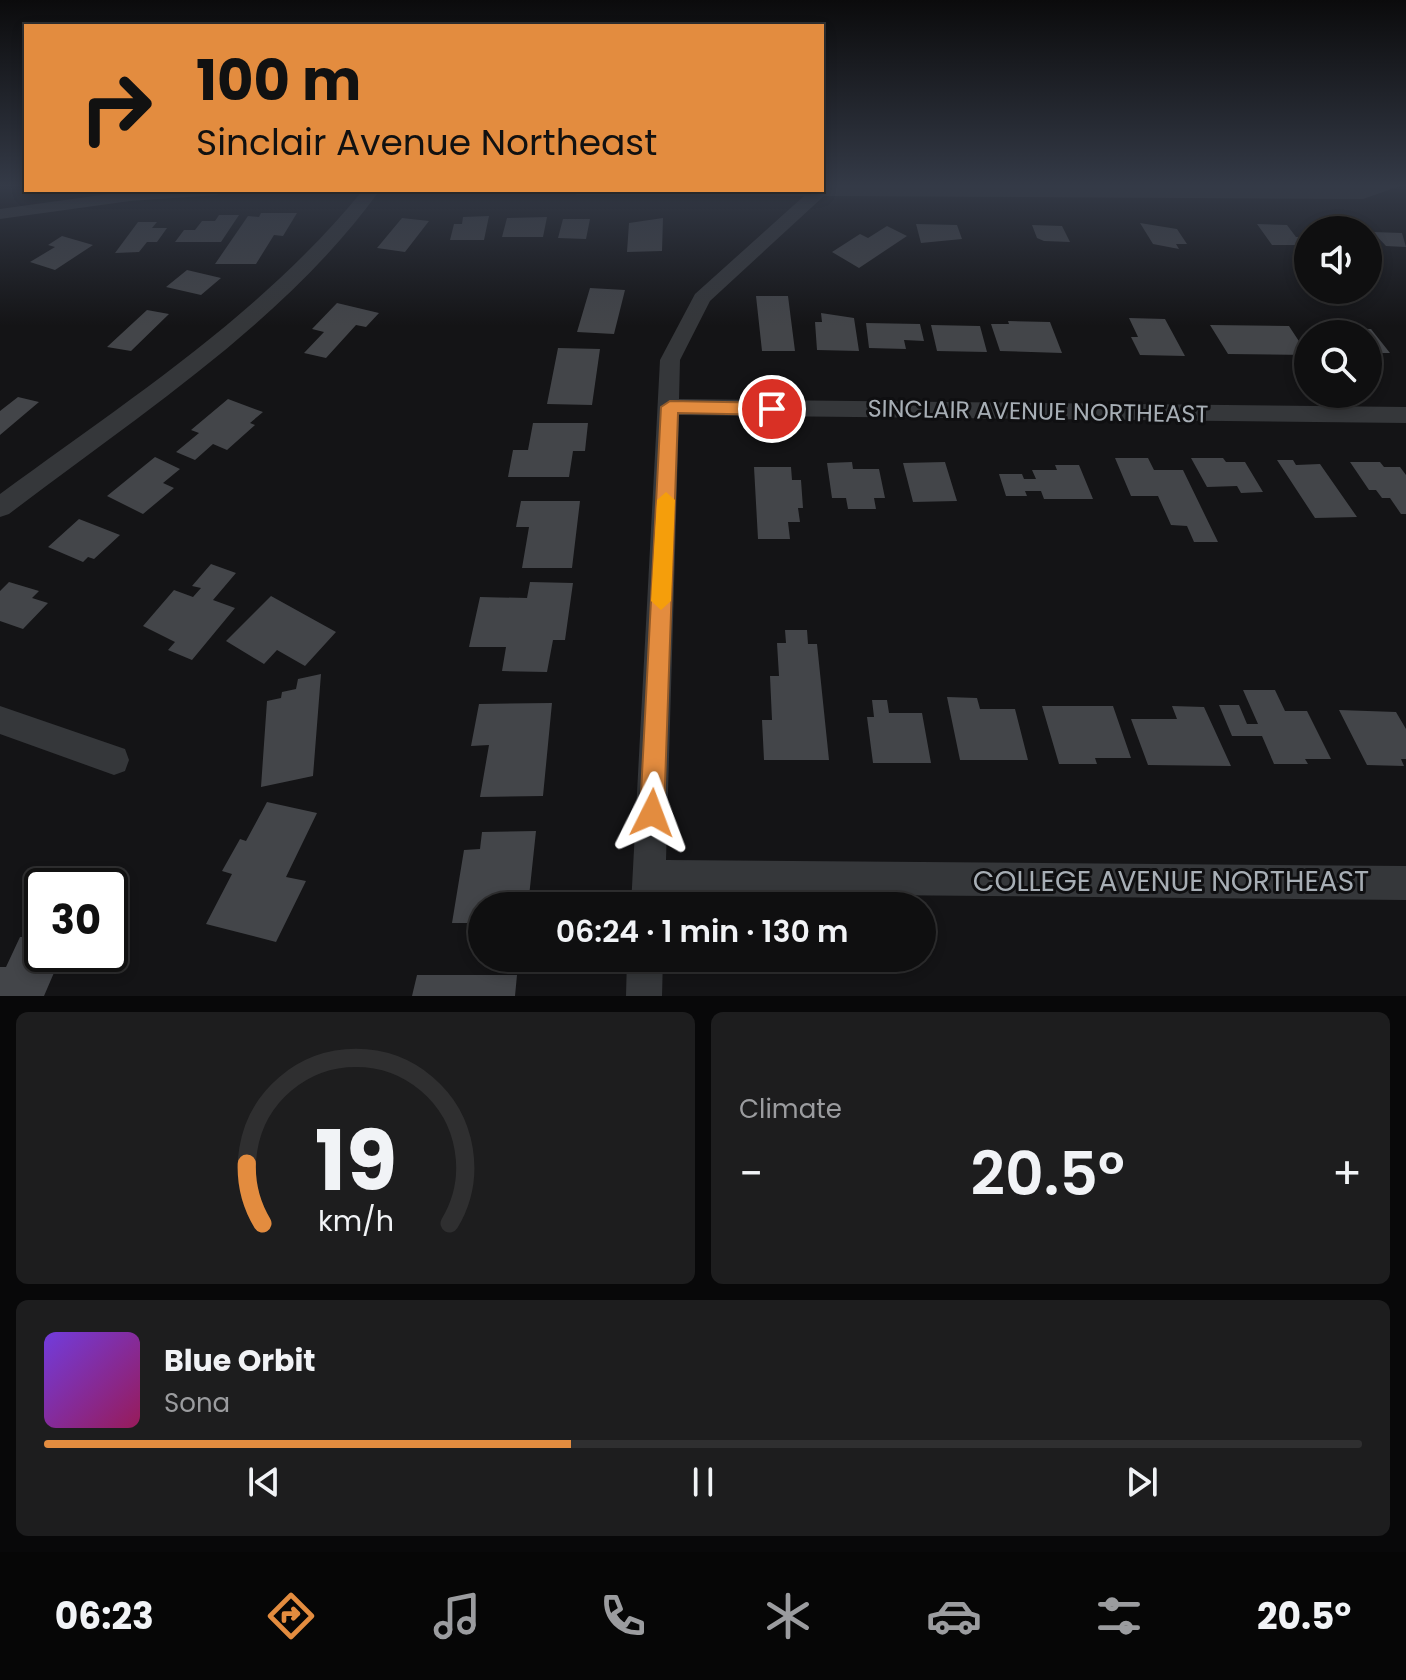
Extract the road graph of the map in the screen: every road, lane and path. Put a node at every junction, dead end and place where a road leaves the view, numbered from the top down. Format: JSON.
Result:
{"nodes":[{"id":1,"x":338,"y":232,"type":"edge"},
{"id":2,"x":774,"y":232,"type":"edge"},
{"id":3,"x":670,"y":407,"type":"junction"},
{"id":4,"x":1406,"y":415,"type":"edge"},
{"id":5,"x":0,"y":507,"type":"edge"},
{"id":6,"x":0,"y":720,"type":"edge"},
{"id":7,"x":114,"y":760,"type":"dead end"},
{"id":8,"x":1406,"y":883,"type":"edge"},
{"id":9,"x":648,"y":891,"type":"edge"},
{"id":10,"x":645,"y":972,"type":"edge"},
{"id":11,"x":644,"y":996,"type":"edge"}],
"edges":[{"from":1,"to":5,"type":"street"},
{"from":2,"to":3,"type":"street"},
{"from":3,"to":4,"type":"street","name":"SINCLAIR AVENUE NORTHEAST"},
{"from":3,"to":9,"type":"street"},
{"from":6,"to":7,"type":"street"},
{"from":8,"to":9,"type":"street","name":"COLLEGE AVENUE NORTHEAST"},
{"from":10,"to":11,"type":"street"}]}
